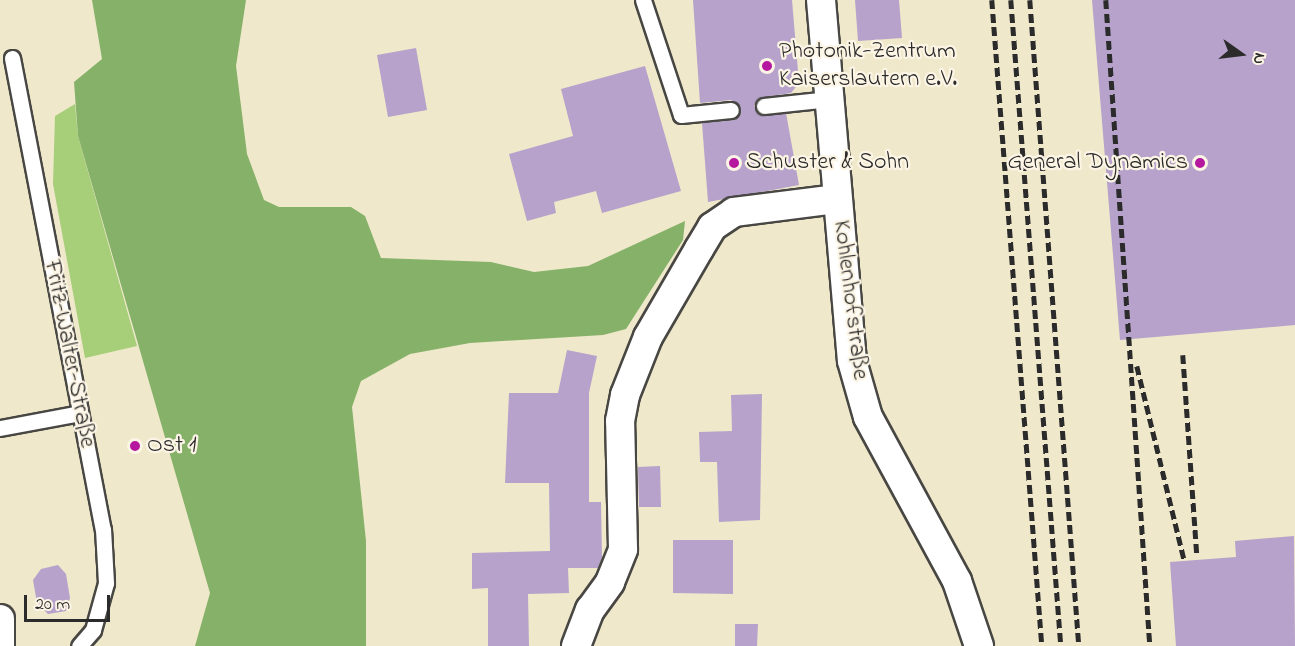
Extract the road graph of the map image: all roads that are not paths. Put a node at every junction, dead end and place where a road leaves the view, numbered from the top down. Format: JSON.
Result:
{"nodes":[{"id":1,"x":643,"y":0,"type":"edge"},
{"id":2,"x":821,"y":0,"type":"edge"},
{"id":3,"x":12,"y":58,"type":"dead end"},
{"id":4,"x":829,"y":99,"type":"junction"},
{"id":5,"x":764,"y":106,"type":"dead end"},
{"id":6,"x":731,"y":110,"type":"dead end"},
{"id":7,"x":837,"y":199,"type":"junction"},
{"id":8,"x":80,"y":413,"type":"junction"},
{"id":9,"x":0,"y":428,"type":"edge"},
{"id":10,"x":0,"y":618,"type":"edge"},
{"id":11,"x":0,"y":646,"type":"edge"},
{"id":12,"x":79,"y":646,"type":"edge"},
{"id":13,"x":576,"y":646,"type":"edge"},
{"id":14,"x":979,"y":646,"type":"edge"}],
"edges":[{"from":1,"to":6,"type":"lane"},
{"from":2,"to":4,"type":"street","name":"Kohlenhofstraße"},
{"from":3,"to":8,"type":"lane","name":"Fritz-Walter-Straße"},
{"from":4,"to":5,"type":"lane"},
{"from":4,"to":7,"type":"street","name":"Kohlenhofstraße"},
{"from":7,"to":13,"type":"street"},
{"from":7,"to":14,"type":"street","name":"Kohlenhofstraße"},
{"from":8,"to":9,"type":"lane"},
{"from":8,"to":12,"type":"lane","name":"Fritz-Walter-Straße"},
{"from":10,"to":11,"type":"street"}]}
